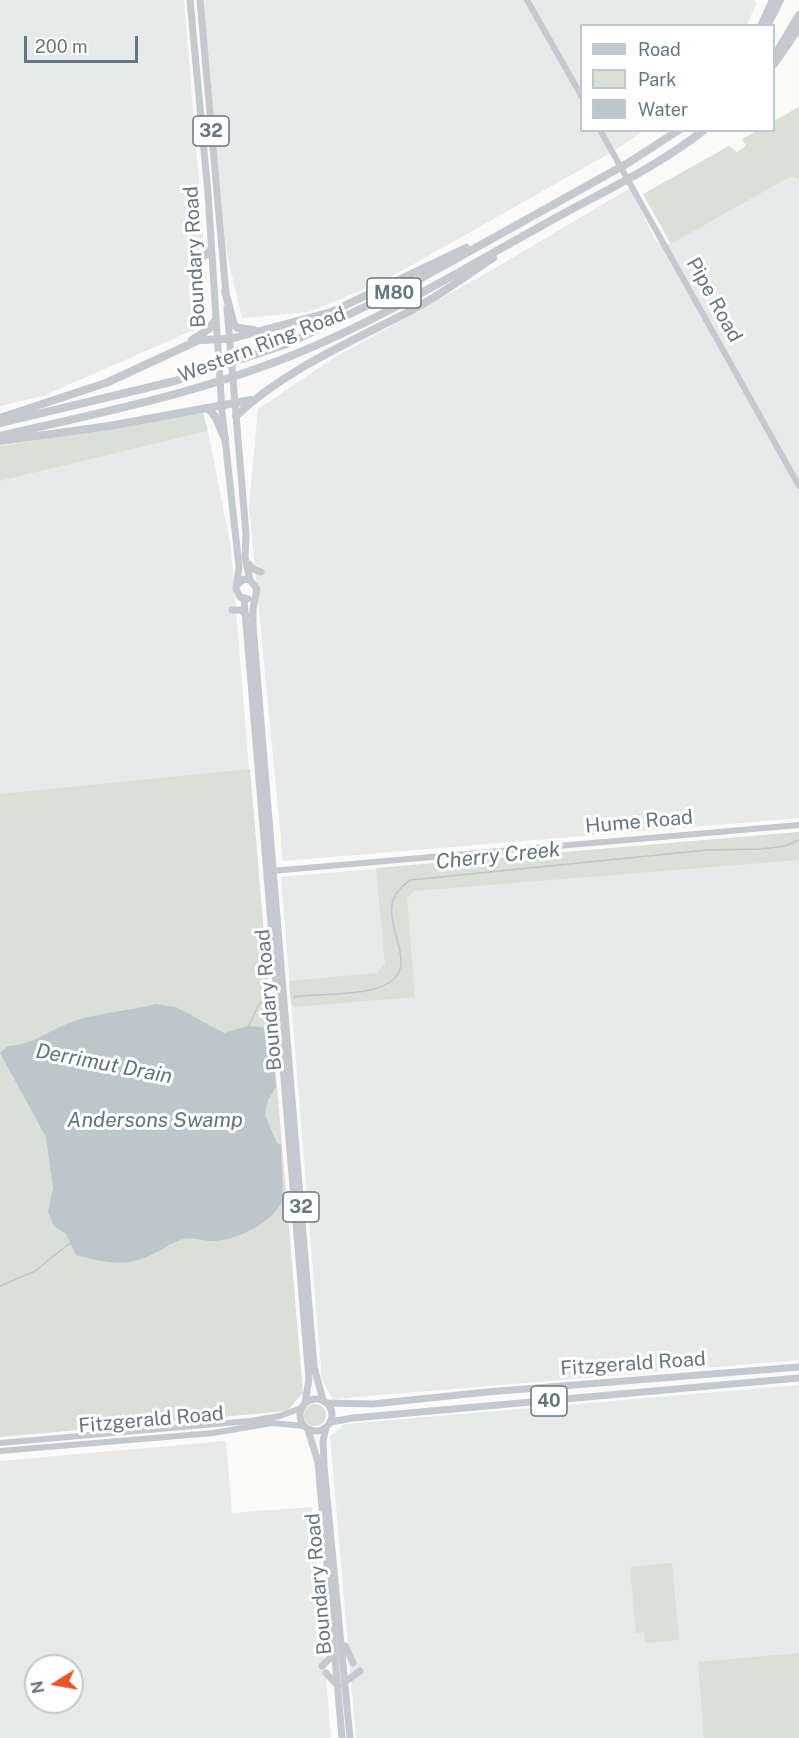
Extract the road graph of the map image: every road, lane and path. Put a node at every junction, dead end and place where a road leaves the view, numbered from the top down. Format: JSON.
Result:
{"nodes":[{"id":1,"x":190,"y":0,"type":"edge"},
{"id":2,"x":200,"y":0,"type":"edge"},
{"id":3,"x":527,"y":0,"type":"edge"},
{"id":4,"x":774,"y":0,"type":"edge"},
{"id":5,"x":780,"y":0,"type":"edge"},
{"id":6,"x":799,"y":15,"type":"edge"},
{"id":7,"x":762,"y":24,"type":"edge"},
{"id":8,"x":768,"y":24,"type":"edge"},
{"id":9,"x":799,"y":28,"type":"edge"},
{"id":10,"x":775,"y":55,"type":"edge"},
{"id":11,"x":775,"y":63,"type":"edge"},
{"id":12,"x":580,"y":93,"type":"edge"},
{"id":13,"x":209,"y":110,"type":"junction"},
{"id":14,"x":211,"y":131,"type":"junction"},
{"id":15,"x":601,"y":132,"type":"edge"},
{"id":16,"x":676,"y":132,"type":"edge"},
{"id":17,"x":701,"y":132,"type":"edge"},
{"id":18,"x":511,"y":227,"type":"junction"},
{"id":19,"x":531,"y":231,"type":"junction"},
{"id":20,"x":211,"y":248,"type":"junction"},
{"id":21,"x":196,"y":261,"type":"dead end"},
{"id":22,"x":225,"y":291,"type":"junction"},
{"id":23,"x":215,"y":321,"type":"junction"},
{"id":24,"x":267,"y":329,"type":"junction"},
{"id":25,"x":230,"y":339,"type":"junction"},
{"id":26,"x":216,"y":340,"type":"junction"},
{"id":27,"x":151,"y":362,"type":"junction"},
{"id":28,"x":268,"y":391,"type":"junction"},
{"id":29,"x":236,"y":404,"type":"junction"},
{"id":30,"x":222,"y":406,"type":"junction"},
{"id":31,"x":208,"y":408,"type":"junction"},
{"id":32,"x":236,"y":416,"type":"junction"},
{"id":33,"x":0,"y":418,"type":"edge"},
{"id":34,"x":0,"y":423,"type":"edge"},
{"id":35,"x":0,"y":436,"type":"edge"},
{"id":36,"x":225,"y":440,"type":"junction"},
{"id":37,"x":0,"y":441,"type":"edge"},
{"id":38,"x":799,"y":486,"type":"edge"},
{"id":39,"x":245,"y":557,"type":"junction"},
{"id":40,"x":261,"y":572,"type":"dead end"},
{"id":41,"x":250,"y":580,"type":"junction"},
{"id":42,"x":238,"y":584,"type":"junction"},
{"id":43,"x":254,"y":596,"type":"junction"},
{"id":44,"x":244,"y":599,"type":"junction"},
{"id":45,"x":232,"y":610,"type":"dead end"},
{"id":46,"x":247,"y":616,"type":"junction"},
{"id":47,"x":799,"y":825,"type":"edge"},
{"id":48,"x":274,"y":870,"type":"junction"},
{"id":49,"x":266,"y":871,"type":"junction"},
{"id":50,"x":282,"y":1012,"type":"junction"},
{"id":51,"x":799,"y":1367,"type":"edge"},
{"id":52,"x":799,"y":1378,"type":"edge"},
{"id":53,"x":546,"y":1387,"type":"junction"},
{"id":54,"x":548,"y":1401,"type":"junction"},
{"id":55,"x":325,"y":1402,"type":"junction"},
{"id":56,"x":303,"y":1405,"type":"junction"},
{"id":57,"x":328,"y":1425,"type":"junction"},
{"id":58,"x":306,"y":1428,"type":"junction"},
{"id":59,"x":0,"y":1443,"type":"edge"},
{"id":60,"x":0,"y":1451,"type":"edge"},
{"id":61,"x":341,"y":1642,"type":"junction"},
{"id":62,"x":335,"y":1653,"type":"junction"},
{"id":63,"x":353,"y":1663,"type":"dead end"},
{"id":64,"x":360,"y":1671,"type":"dead end"},
{"id":65,"x":341,"y":1684,"type":"junction"},
{"id":66,"x":342,"y":1738,"type":"edge"},
{"id":67,"x":350,"y":1738,"type":"edge"}],
"edges":[{"from":1,"to":20,"type":"main road","name":"Boundary Road","number":"32"},
{"from":2,"to":13,"type":"main road","name":"Boundary Road","number":"32"},
{"from":3,"to":12,"type":"street"},
{"from":4,"to":7,"type":"highway"},
{"from":5,"to":8,"type":"highway"},
{"from":6,"to":10,"type":"highway"},
{"from":9,"to":11,"type":"highway"},
{"from":13,"to":14,"type":"main road","name":"Boundary Road","number":"32"},
{"from":13,"to":14,"type":"main road"},
{"from":14,"to":22,"type":"main road","name":"Boundary Road","number":"32"},
{"from":15,"to":38,"type":"street","name":"Pipe Road"},
{"from":16,"to":18,"type":"highway","name":"Western Ring Road","number":"M80"},
{"from":17,"to":19,"type":"highway","name":"Western Ring Road","number":"M80"},
{"from":18,"to":24,"type":"highway"},
{"from":18,"to":34,"type":"highway","name":"Western Ring Road","number":"M80"},
{"from":19,"to":28,"type":"highway"},
{"from":19,"to":35,"type":"highway","name":"Western Ring Road","number":"M80"},
{"from":20,"to":21,"type":"main road"},
{"from":20,"to":23,"type":"main road","name":"Boundary Road","number":"32"},
{"from":22,"to":24,"type":"highway"},
{"from":22,"to":25,"type":"main road","name":"Boundary Road","number":"32"},
{"from":23,"to":26,"type":"main road","name":"Boundary Road","number":"32"},
{"from":23,"to":27,"type":"highway"},
{"from":24,"to":25,"type":"highway"},
{"from":25,"to":26,"type":"highway"},
{"from":25,"to":29,"type":"main road","name":"Boundary Road","number":"32"},
{"from":26,"to":27,"type":"highway"},
{"from":26,"to":30,"type":"main road","name":"Boundary Road","number":"32"},
{"from":27,"to":33,"type":"highway"},
{"from":28,"to":29,"type":"highway"},
{"from":28,"to":32,"type":"highway"},
{"from":29,"to":30,"type":"highway"},
{"from":29,"to":32,"type":"main road","name":"Boundary Road","number":"32"},
{"from":30,"to":31,"type":"highway"},
{"from":30,"to":36,"type":"main road","name":"Boundary Road","number":"32"},
{"from":31,"to":36,"type":"highway"},
{"from":31,"to":37,"type":"highway"},
{"from":32,"to":39,"type":"main road","name":"Boundary Road","number":"32"},
{"from":36,"to":42,"type":"main road","name":"Boundary Road","number":"32"},
{"from":39,"to":40,"type":"main road"},
{"from":39,"to":41,"type":"main road","name":"Boundary Road","number":"32"},
{"from":41,"to":42,"type":"main road"},
{"from":41,"to":43,"type":"main road","number":"32"},
{"from":42,"to":44,"type":"main road","number":"32"},
{"from":43,"to":44,"type":"main road"},
{"from":43,"to":48,"type":"main road","name":"Boundary Road","number":"32"},
{"from":44,"to":46,"type":"main road","name":"Boundary Road","number":"32"},
{"from":45,"to":46,"type":"main road"},
{"from":46,"to":49,"type":"main road","name":"Boundary Road","number":"32"},
{"from":47,"to":48,"type":"street","name":"Hume Road"},
{"from":48,"to":49,"type":"street","name":"Hume Road"},
{"from":48,"to":50,"type":"main road","name":"Boundary Road","number":"32"},
{"from":49,"to":50,"type":"main road","name":"Boundary Road","number":"32"},
{"from":50,"to":55,"type":"main road","name":"Boundary Road","number":"32"},
{"from":50,"to":56,"type":"main road","name":"Boundary Road","number":"32"},
{"from":51,"to":53,"type":"main road","name":"Fitzgerald Road","number":"40"},
{"from":52,"to":54,"type":"main road","name":"Fitzgerald Road","number":"40"},
{"from":53,"to":54,"type":"main road"},
{"from":53,"to":55,"type":"main road","name":"Fitzgerald Road","number":"40"},
{"from":54,"to":57,"type":"main road","name":"Fitzgerald Road","number":"40"},
{"from":55,"to":56,"type":"main road","number":"40"},
{"from":55,"to":57,"type":"main road"},
{"from":56,"to":58,"type":"main road"},
{"from":56,"to":59,"type":"street","name":"Fitzgerald Road"},
{"from":57,"to":58,"type":"main road","number":"40"},
{"from":57,"to":61,"type":"main road","name":"Boundary Road"},
{"from":58,"to":60,"type":"street","name":"Fitzgerald Road"},
{"from":58,"to":62,"type":"main road","name":"Boundary Road"},
{"from":61,"to":63,"type":"main road"},
{"from":61,"to":65,"type":"main road","name":"Boundary Road"},
{"from":62,"to":65,"type":"main road","name":"Boundary Road"},
{"from":62,"to":65,"type":"main road"},
{"from":64,"to":65,"type":"main road"},
{"from":65,"to":66,"type":"main road","name":"Boundary Road"},
{"from":65,"to":67,"type":"main road","name":"Boundary Road"}]}
